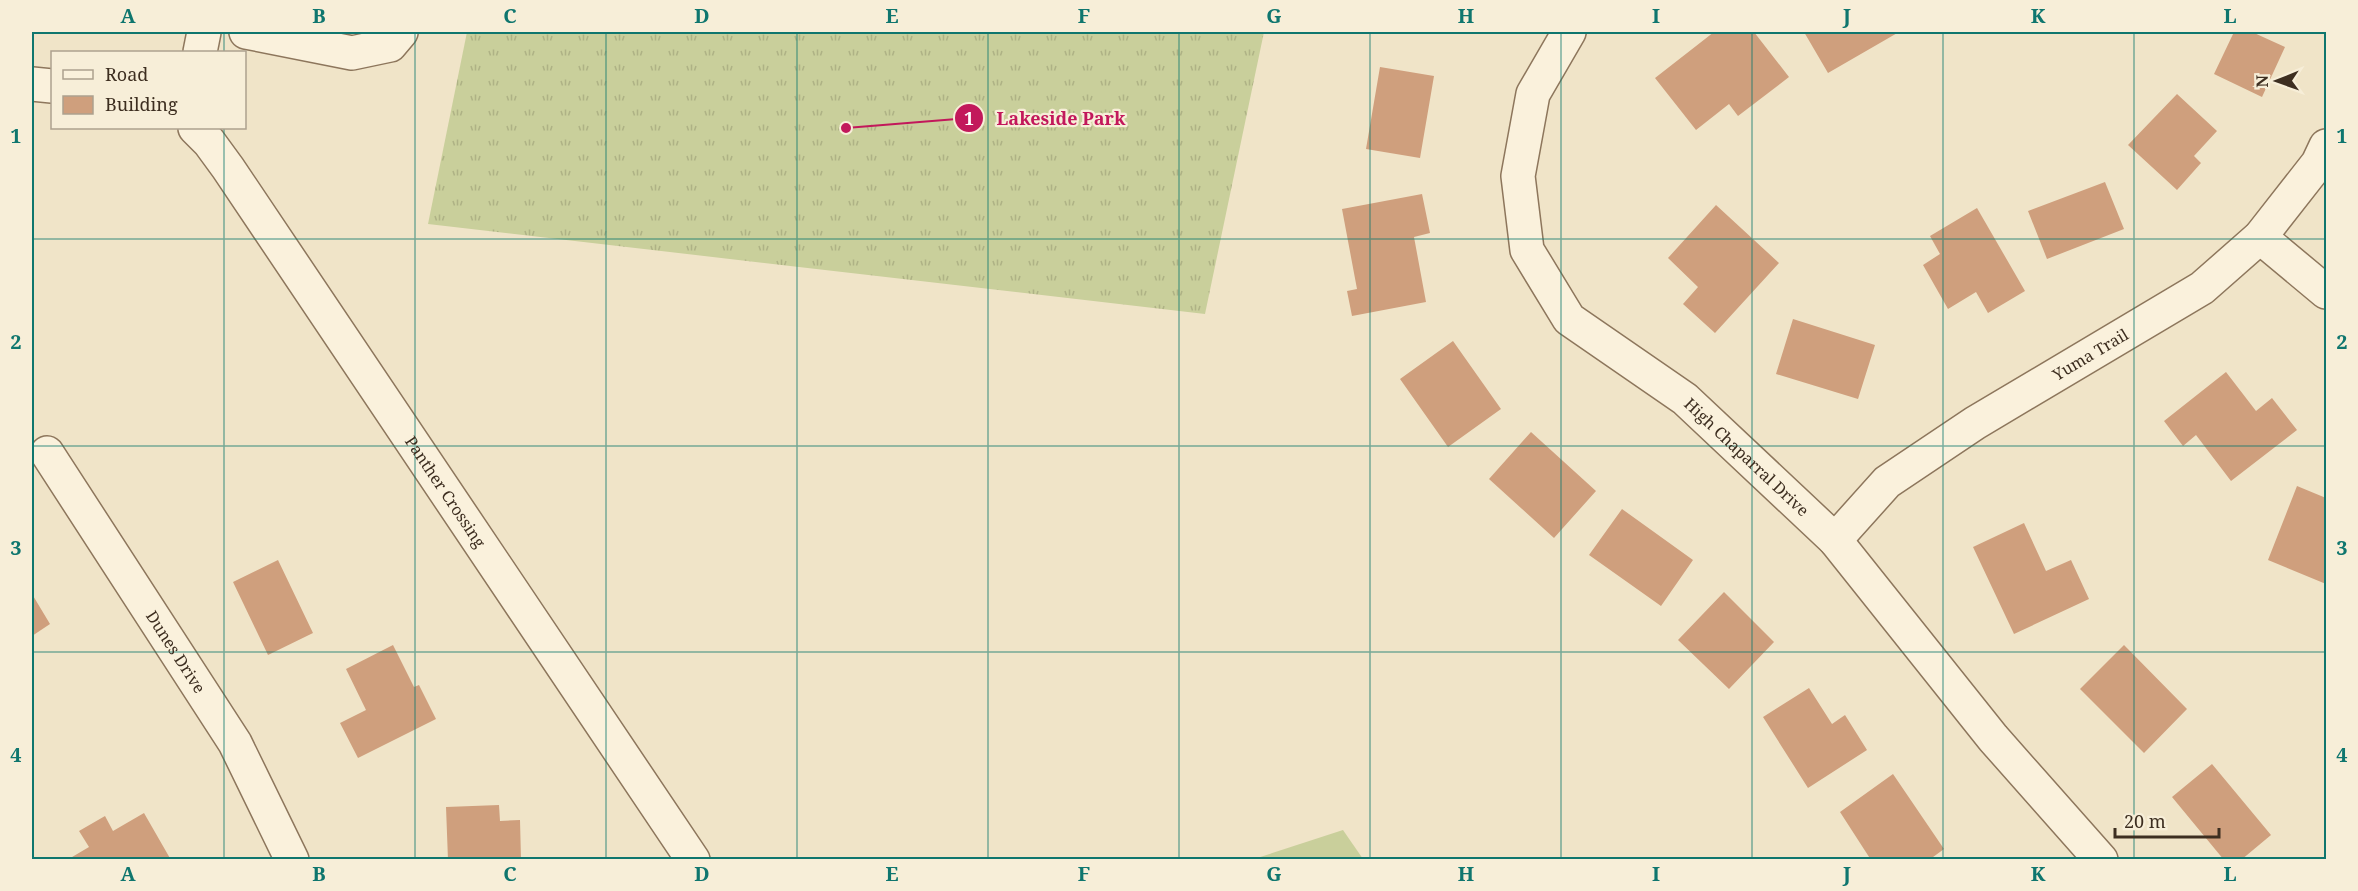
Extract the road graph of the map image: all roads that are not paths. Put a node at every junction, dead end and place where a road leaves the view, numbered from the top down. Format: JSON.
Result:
{"nodes":[{"id":1,"x":204,"y":32,"type":"edge"},
{"id":2,"x":246,"y":32,"type":"edge"},
{"id":3,"x":401,"y":32,"type":"edge"},
{"id":4,"x":1569,"y":32,"type":"edge"},
{"id":5,"x":200,"y":51,"type":"edge"},
{"id":6,"x":32,"y":84,"type":"edge"},
{"id":7,"x":51,"y":86,"type":"edge"},
{"id":8,"x":196,"y":129,"type":"edge"},
{"id":9,"x":2326,"y":146,"type":"edge"},
{"id":10,"x":2260,"y":237,"type":"junction"},
{"id":11,"x":2326,"y":292,"type":"edge"},
{"id":12,"x":47,"y":453,"type":"dead end"},
{"id":13,"x":1835,"y":540,"type":"junction"},
{"id":14,"x":292,"y":860,"type":"edge"},
{"id":15,"x":693,"y":860,"type":"edge"},
{"id":16,"x":2101,"y":860,"type":"edge"}],
"edges":[{"from":1,"to":5,"type":"street"},
{"from":2,"to":3,"type":"street"},
{"from":4,"to":13,"type":"street","name":"High Chaparral Drive"},
{"from":6,"to":7,"type":"street"},
{"from":8,"to":15,"type":"street","name":"Panther Crossing"},
{"from":9,"to":10,"type":"street","name":"Yuma Trail"},
{"from":10,"to":11,"type":"street"},
{"from":10,"to":13,"type":"street","name":"Yuma Trail"},
{"from":12,"to":14,"type":"street","name":"Dunes Drive"},
{"from":13,"to":16,"type":"street","name":"High Chaparral Drive"}]}
